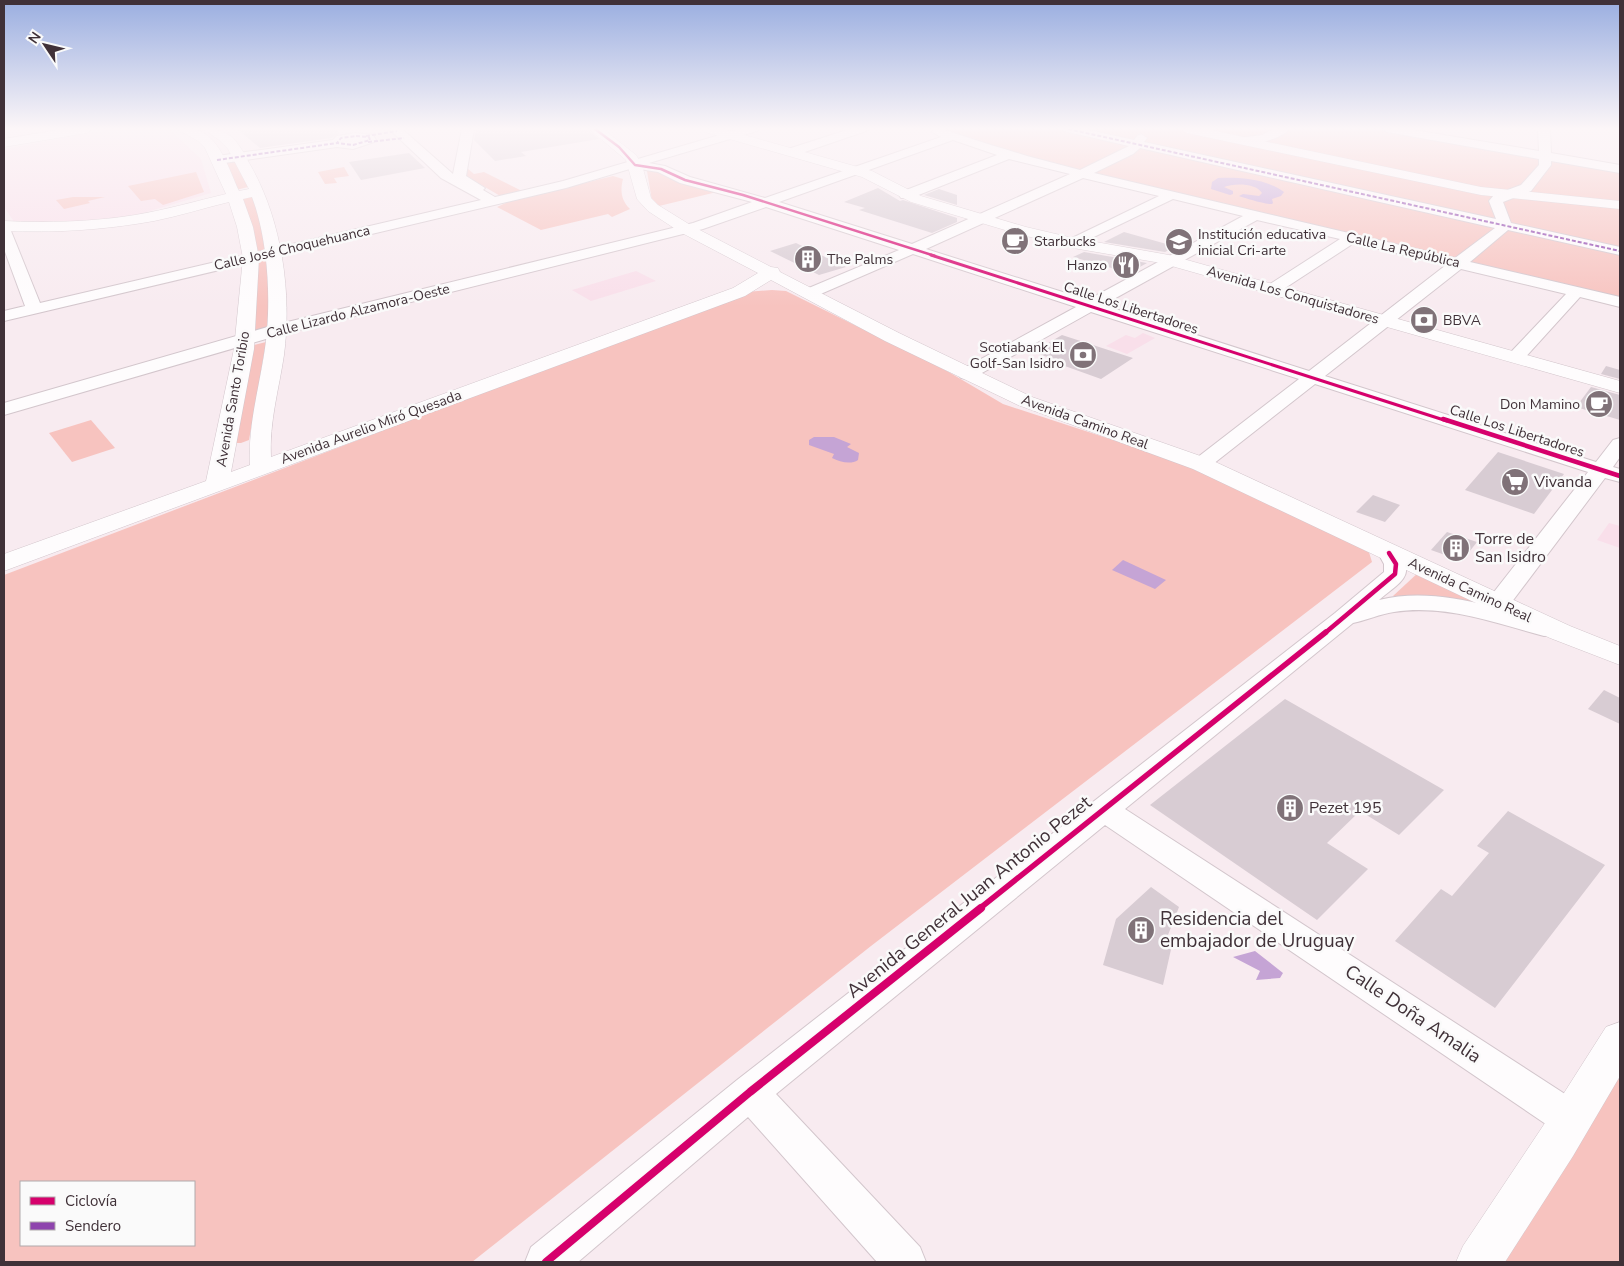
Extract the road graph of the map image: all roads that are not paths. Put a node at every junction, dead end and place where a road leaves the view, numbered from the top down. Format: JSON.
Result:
{"nodes":[{"id":1,"x":230,"y":188,"type":"edge"},
{"id":2,"x":255,"y":188,"type":"edge"},
{"id":3,"x":473,"y":188,"type":"edge"},
{"id":4,"x":476,"y":188,"type":"edge"},
{"id":5,"x":548,"y":188,"type":"edge"},
{"id":6,"x":641,"y":188,"type":"edge"},
{"id":7,"x":713,"y":188,"type":"edge"},
{"id":8,"x":806,"y":188,"type":"edge"},
{"id":9,"x":894,"y":188,"type":"edge"},
{"id":10,"x":924,"y":188,"type":"edge"},
{"id":11,"x":1051,"y":188,"type":"edge"},
{"id":12,"x":1147,"y":188,"type":"edge"},
{"id":13,"x":1332,"y":188,"type":"edge"},
{"id":14,"x":1470,"y":188,"type":"edge"},
{"id":15,"x":1522,"y":188,"type":"edge"},
{"id":16,"x":257,"y":192,"type":"junction"},
{"id":17,"x":906,"y":195,"type":"junction"},
{"id":18,"x":1171,"y":195,"type":"junction"},
{"id":19,"x":1509,"y":195,"type":"junction"},
{"id":20,"x":234,"y":196,"type":"junction"},
{"id":21,"x":496,"y":200,"type":"junction"},
{"id":22,"x":765,"y":203,"type":"junction"},
{"id":23,"x":1620,"y":205,"type":"edge"},
{"id":24,"x":1255,"y":215,"type":"junction"},
{"id":25,"x":982,"y":220,"type":"junction"},
{"id":26,"x":4,"y":226,"type":"edge"},
{"id":27,"x":1505,"y":226,"type":"junction"},
{"id":28,"x":686,"y":229,"type":"junction"},
{"id":29,"x":4,"y":231,"type":"edge"},
{"id":30,"x":1352,"y":238,"type":"junction"},
{"id":31,"x":1073,"y":244,"type":"junction"},
{"id":32,"x":913,"y":250,"type":"junction"},
{"id":33,"x":1620,"y":251,"type":"edge"},
{"id":34,"x":274,"y":253,"type":"junction"},
{"id":35,"x":251,"y":258,"type":"junction"},
{"id":36,"x":1173,"y":260,"type":"junction"},
{"id":37,"x":1461,"y":263,"type":"junction"},
{"id":38,"x":772,"y":272,"type":"junction"},
{"id":39,"x":1273,"y":289,"type":"junction"},
{"id":40,"x":805,"y":290,"type":"junction"},
{"id":41,"x":739,"y":292,"type":"junction"},
{"id":42,"x":1576,"y":292,"type":"junction"},
{"id":43,"x":1620,"y":302,"type":"edge"},
{"id":44,"x":1088,"y":306,"type":"junction"},
{"id":45,"x":34,"y":309,"type":"junction"},
{"id":46,"x":4,"y":316,"type":"edge"},
{"id":47,"x":1385,"y":321,"type":"junction"},
{"id":48,"x":277,"y":330,"type":"junction"},
{"id":49,"x":246,"y":339,"type":"junction"},
{"id":50,"x":1516,"y":357,"type":"junction"},
{"id":51,"x":968,"y":374,"type":"junction"},
{"id":52,"x":1311,"y":378,"type":"junction"},
{"id":53,"x":1620,"y":387,"type":"edge"},
{"id":54,"x":4,"y":409,"type":"edge"},
{"id":55,"x":260,"y":440,"type":"junction"},
{"id":56,"x":1620,"y":444,"type":"edge"},
{"id":57,"x":225,"y":445,"type":"junction"},
{"id":58,"x":1201,"y":464,"type":"junction"},
{"id":59,"x":261,"y":468,"type":"junction"},
{"id":60,"x":1611,"y":473,"type":"edge"},
{"id":61,"x":217,"y":483,"type":"junction"},
{"id":62,"x":1389,"y":553,"type":"junction"},
{"id":63,"x":4,"y":563,"type":"edge"},
{"id":64,"x":1499,"y":602,"type":"junction"},
{"id":65,"x":1344,"y":618,"type":"junction"},
{"id":66,"x":1560,"y":632,"type":"junction"},
{"id":67,"x":1620,"y":656,"type":"edge"},
{"id":68,"x":1103,"y":808,"type":"junction"},
{"id":69,"x":1620,"y":1040,"type":"edge"},
{"id":70,"x":750,"y":1092,"type":"junction"},
{"id":71,"x":1572,"y":1120,"type":"junction"},
{"id":72,"x":546,"y":1262,"type":"edge"},
{"id":73,"x":905,"y":1262,"type":"edge"},
{"id":74,"x":1479,"y":1262,"type":"edge"}],
"edges":[{"from":1,"to":20,"type":"main road","name":"Avenida Santo Toribio"},
{"from":2,"to":16,"type":"main road","name":"Avenida Santo Toribio"},
{"from":3,"to":21,"type":"street"},
{"from":4,"to":21,"type":"street"},
{"from":5,"to":21,"type":"street","name":"Calle José Choquehuanca"},
{"from":6,"to":28,"type":"main road","name":"Avenida Camino Real"},
{"from":7,"to":22,"type":"street","name":"Calle Los Libertadores"},
{"from":8,"to":22,"type":"street","name":"Calle Lizardo Alzamora-Oeste"},
{"from":9,"to":17,"type":"main road","name":"Avenida Los Conquistadores"},
{"from":10,"to":17,"type":"street"},
{"from":11,"to":25,"type":"street"},
{"from":12,"to":18,"type":"street","name":"Calle La República"},
{"from":13,"to":27,"type":"street"},
{"from":14,"to":19,"type":"main road"},
{"from":15,"to":19,"type":"street"},
{"from":16,"to":20,"type":"main road"},
{"from":16,"to":34,"type":"main road","name":"Avenida Santo Toribio"},
{"from":17,"to":25,"type":"main road","name":"Avenida Los Conquistadores"},
{"from":18,"to":24,"type":"street","name":"Calle La República"},
{"from":18,"to":31,"type":"street"},
{"from":19,"to":23,"type":"main road"},
{"from":19,"to":27,"type":"street"},
{"from":20,"to":26,"type":"main road"},
{"from":20,"to":35,"type":"main road","name":"Avenida Santo Toribio"},
{"from":21,"to":34,"type":"street","name":"Calle José Choquehuanca"},
{"from":22,"to":28,"type":"street","name":"Calle Lizardo Alzamora-Oeste"},
{"from":22,"to":32,"type":"street","name":"Calle Los Libertadores"},
{"from":24,"to":30,"type":"street","name":"Calle La República"},
{"from":24,"to":36,"type":"street"},
{"from":25,"to":31,"type":"main road","name":"Avenida Los Conquistadores"},
{"from":25,"to":32,"type":"street"},
{"from":27,"to":33,"type":"street"},
{"from":27,"to":37,"type":"street"},
{"from":28,"to":38,"type":"main road","name":"Avenida Camino Real"},
{"from":28,"to":48,"type":"street","name":"Calle Lizardo Alzamora-Oeste"},
{"from":29,"to":45,"type":"street"},
{"from":30,"to":37,"type":"street","name":"Calle La República"},
{"from":30,"to":39,"type":"street"},
{"from":31,"to":36,"type":"main road","name":"Avenida Los Conquistadores"},
{"from":32,"to":40,"type":"street"},
{"from":32,"to":44,"type":"street","name":"Calle Los Libertadores"},
{"from":34,"to":35,"type":"street","name":"Calle José Choquehuanca"},
{"from":34,"to":48,"type":"main road","name":"Avenida Santo Toribio"},
{"from":35,"to":45,"type":"street","name":"Calle José Choquehuanca"},
{"from":35,"to":49,"type":"main road","name":"Avenida Santo Toribio"},
{"from":36,"to":39,"type":"main road","name":"Avenida Los Conquistadores"},
{"from":36,"to":44,"type":"street"},
{"from":37,"to":42,"type":"street","name":"Calle La República"},
{"from":37,"to":47,"type":"street"},
{"from":38,"to":40,"type":"main road","name":"Avenida Camino Real"},
{"from":38,"to":41,"type":"main road","name":"Avenida Aurelio Miró Quesada"},
{"from":39,"to":47,"type":"main road","name":"Avenida Los Conquistadores"},
{"from":40,"to":41,"type":"main road","name":"Avenida Aurelio Miró Quesada"},
{"from":40,"to":51,"type":"main road","name":"Avenida Camino Real"},
{"from":41,"to":59,"type":"main road","name":"Avenida Aurelio Miró Quesada"},
{"from":42,"to":43,"type":"street","name":"Calle La República"},
{"from":42,"to":50,"type":"street"},
{"from":44,"to":51,"type":"street"},
{"from":44,"to":52,"type":"street","name":"Calle Los Libertadores"},
{"from":45,"to":46,"type":"street","name":"Calle José Choquehuanca"},
{"from":47,"to":50,"type":"main road","name":"Avenida Los Conquistadores"},
{"from":47,"to":52,"type":"street"},
{"from":48,"to":49,"type":"street","name":"Calle Lizardo Alzamora-Oeste"},
{"from":48,"to":55,"type":"main road","name":"Avenida Santo Toribio"},
{"from":49,"to":54,"type":"street","name":"Calle Lizardo Alzamora-Oeste"},
{"from":49,"to":57,"type":"main road","name":"Avenida Santo Toribio"},
{"from":50,"to":53,"type":"main road","name":"Avenida Los Conquistadores"},
{"from":51,"to":58,"type":"main road","name":"Avenida Camino Real"},
{"from":52,"to":58,"type":"street"},
{"from":52,"to":60,"type":"street","name":"Calle Los Libertadores"},
{"from":55,"to":57,"type":"main road"},
{"from":55,"to":59,"type":"main road","name":"Avenida Santo Toribio"},
{"from":56,"to":60,"type":"street"},
{"from":57,"to":61,"type":"main road","name":"Avenida Santo Toribio"},
{"from":58,"to":62,"type":"main road","name":"Avenida Camino Real"},
{"from":59,"to":61,"type":"main road","name":"Avenida Aurelio Miró Quesada"},
{"from":60,"to":64,"type":"street"},
{"from":61,"to":63,"type":"main road","name":"Avenida Aurelio Miró Quesada"},
{"from":62,"to":64,"type":"main road","name":"Avenida Camino Real"},
{"from":62,"to":65,"type":"street","name":"Avenida General Juan Antonio Pezet"},
{"from":64,"to":66,"type":"main road","name":"Avenida Camino Real"},
{"from":65,"to":66,"type":"street","name":"Avenida General Juan Antonio Pezet"},
{"from":65,"to":68,"type":"street","name":"Avenida General Juan Antonio Pezet"},
{"from":66,"to":67,"type":"main road","name":"Avenida Camino Real"},
{"from":68,"to":70,"type":"street","name":"Avenida General Juan Antonio Pezet"},
{"from":68,"to":71,"type":"street","name":"Calle Doña Amalia"},
{"from":69,"to":71,"type":"main road"},
{"from":70,"to":72,"type":"street","name":"Avenida General Juan Antonio Pezet"},
{"from":70,"to":73,"type":"street"},
{"from":71,"to":74,"type":"main road"}]}
